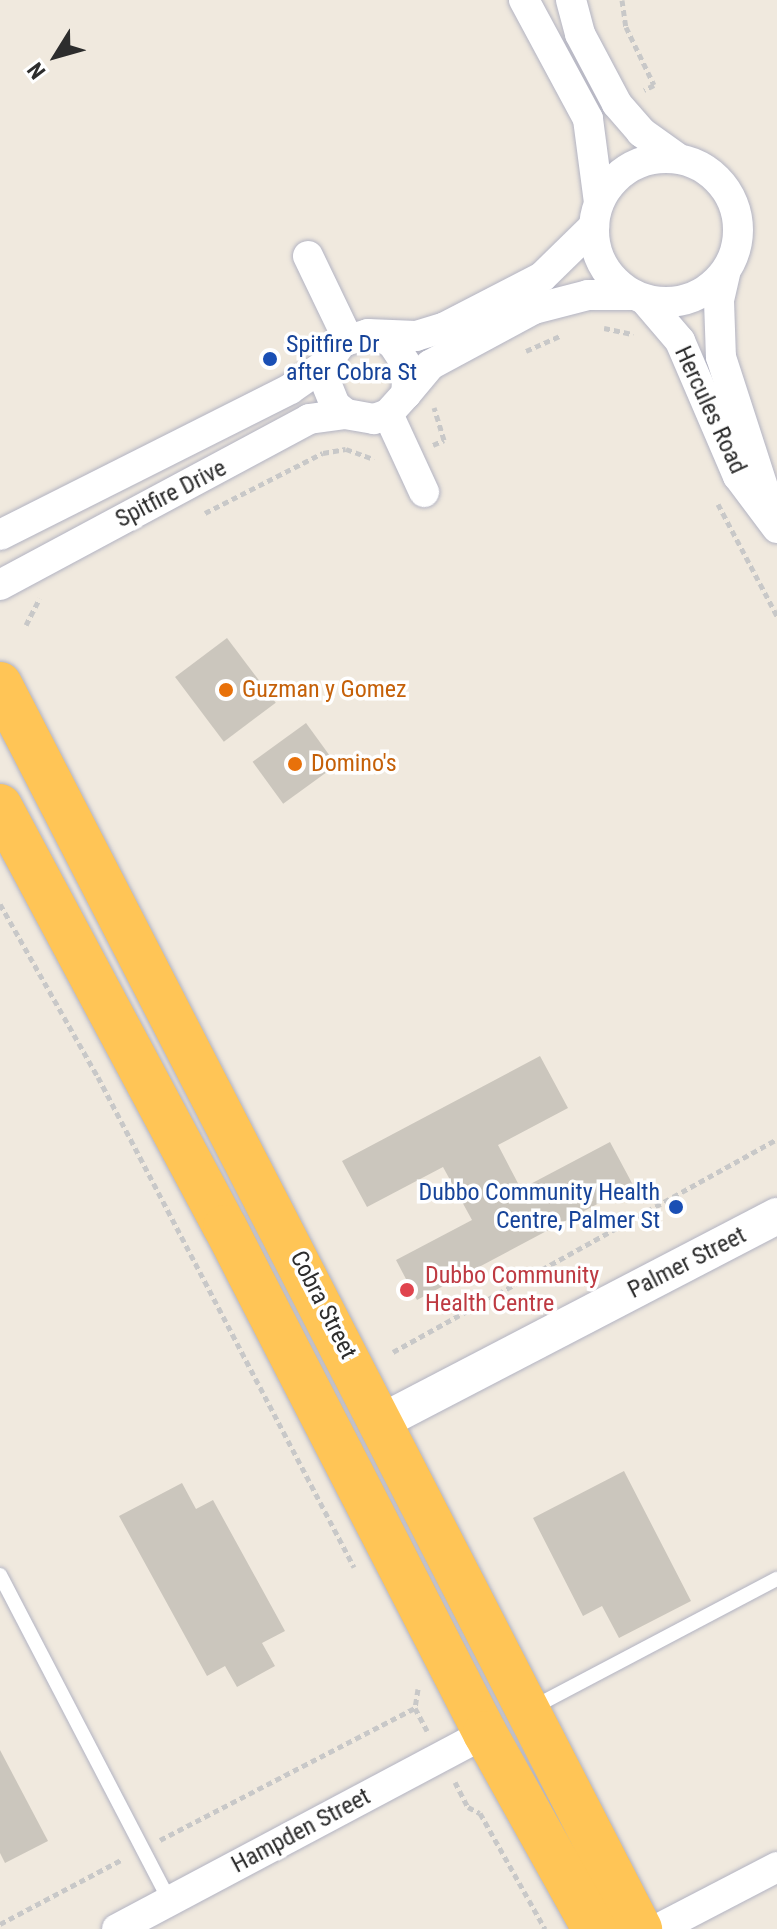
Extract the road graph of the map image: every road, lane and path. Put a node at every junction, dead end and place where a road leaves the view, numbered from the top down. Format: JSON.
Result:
{"nodes":[{"id":1,"x":524,"y":0,"type":"edge"},
{"id":2,"x":571,"y":0,"type":"edge"},
{"id":3,"x":676,"y":157,"type":"junction"},
{"id":4,"x":596,"y":214,"type":"junction"},
{"id":5,"x":308,"y":256,"type":"dead end"},
{"id":6,"x":725,"y":274,"type":"junction"},
{"id":7,"x":640,"y":297,"type":"junction"},
{"id":8,"x":382,"y":337,"type":"junction"},
{"id":9,"x":348,"y":339,"type":"junction"},
{"id":10,"x":326,"y":364,"type":"junction"},
{"id":11,"x":397,"y":404,"type":"junction"},
{"id":12,"x":346,"y":414,"type":"junction"},
{"id":13,"x":424,"y":492,"type":"dead end"},
{"id":14,"x":775,"y":525,"type":"edge"},
{"id":15,"x":0,"y":535,"type":"edge"},
{"id":16,"x":0,"y":585,"type":"edge"},
{"id":17,"x":0,"y":684,"type":"edge"},
{"id":18,"x":0,"y":806,"type":"edge"},
{"id":19,"x":0,"y":904,"type":"edge"},
{"id":20,"x":777,"y":1139,"type":"edge"},
{"id":21,"x":777,"y":1216,"type":"edge"},
{"id":22,"x":393,"y":1352,"type":"dead end"},
{"id":23,"x":383,"y":1421,"type":"junction"},
{"id":24,"x":416,"y":1498,"type":"junction"},
{"id":25,"x":394,"y":1551,"type":"junction"},
{"id":26,"x":0,"y":1575,"type":"edge"},
{"id":27,"x":360,"y":1579,"type":"dead end"},
{"id":28,"x":777,"y":1579,"type":"edge"},
{"id":29,"x":412,"y":1678,"type":"dead end"},
{"id":30,"x":415,"y":1708,"type":"junction"},
{"id":31,"x":525,"y":1712,"type":"junction"},
{"id":32,"x":485,"y":1733,"type":"junction"},
{"id":33,"x":441,"y":1757,"type":"junction"},
{"id":34,"x":555,"y":1772,"type":"junction"},
{"id":35,"x":149,"y":1845,"type":"dead end"},
{"id":36,"x":135,"y":1853,"type":"dead end"},
{"id":37,"x":777,"y":1867,"type":"edge"},
{"id":38,"x":170,"y":1901,"type":"junction"},
{"id":39,"x":0,"y":1924,"type":"edge"},
{"id":40,"x":117,"y":1929,"type":"edge"},
{"id":41,"x":545,"y":1929,"type":"edge"},
{"id":42,"x":594,"y":1929,"type":"edge"},
{"id":43,"x":640,"y":1929,"type":"edge"},
{"id":44,"x":658,"y":1929,"type":"edge"}],
"edges":[{"from":1,"to":4,"type":"street"},
{"from":2,"to":3,"type":"street"},
{"from":3,"to":4,"type":"street"},
{"from":3,"to":6,"type":"street"},
{"from":4,"to":7,"type":"street"},
{"from":4,"to":8,"type":"street"},
{"from":5,"to":9,"type":"street"},
{"from":6,"to":7,"type":"street"},
{"from":6,"to":14,"type":"street","name":"Hercules Road"},
{"from":7,"to":11,"type":"street"},
{"from":7,"to":14,"type":"street","name":"Hercules Road"},
{"from":8,"to":9,"type":"street"},
{"from":8,"to":11,"type":"street"},
{"from":9,"to":10,"type":"street"},
{"from":10,"to":12,"type":"street"},
{"from":10,"to":15,"type":"street","name":"Spitfire Drive"},
{"from":11,"to":12,"type":"street"},
{"from":11,"to":13,"type":"street"},
{"from":12,"to":16,"type":"street","name":"Spitfire Drive"},
{"from":17,"to":23,"type":"highway","name":"Cobra Street"},
{"from":18,"to":25,"type":"highway"},
{"from":19,"to":27,"type":"path"},
{"from":20,"to":22,"type":"path"},
{"from":21,"to":23,"type":"street","name":"Palmer Street"},
{"from":23,"to":24,"type":"highway","name":"Cobra Street"},
{"from":23,"to":25,"type":"highway"},
{"from":24,"to":31,"type":"highway","name":"Cobra Street"},
{"from":24,"to":32,"type":"highway"},
{"from":25,"to":32,"type":"highway"},
{"from":26,"to":38,"type":"lane"},
{"from":28,"to":31,"type":"lane"},
{"from":29,"to":30,"type":"path"},
{"from":30,"to":33,"type":"path"},
{"from":30,"to":35,"type":"path"},
{"from":31,"to":34,"type":"highway","name":"Cobra Street"},
{"from":32,"to":33,"type":"street","name":"Hampden Street"},
{"from":32,"to":34,"type":"highway"},
{"from":32,"to":42,"type":"highway"},
{"from":33,"to":38,"type":"street","name":"Hampden Street"},
{"from":33,"to":41,"type":"path"},
{"from":34,"to":43,"type":"highway","name":"Cobra Street"},
{"from":36,"to":39,"type":"path"},
{"from":37,"to":44,"type":"street"},
{"from":38,"to":40,"type":"street","name":"Hampden Street"}]}
